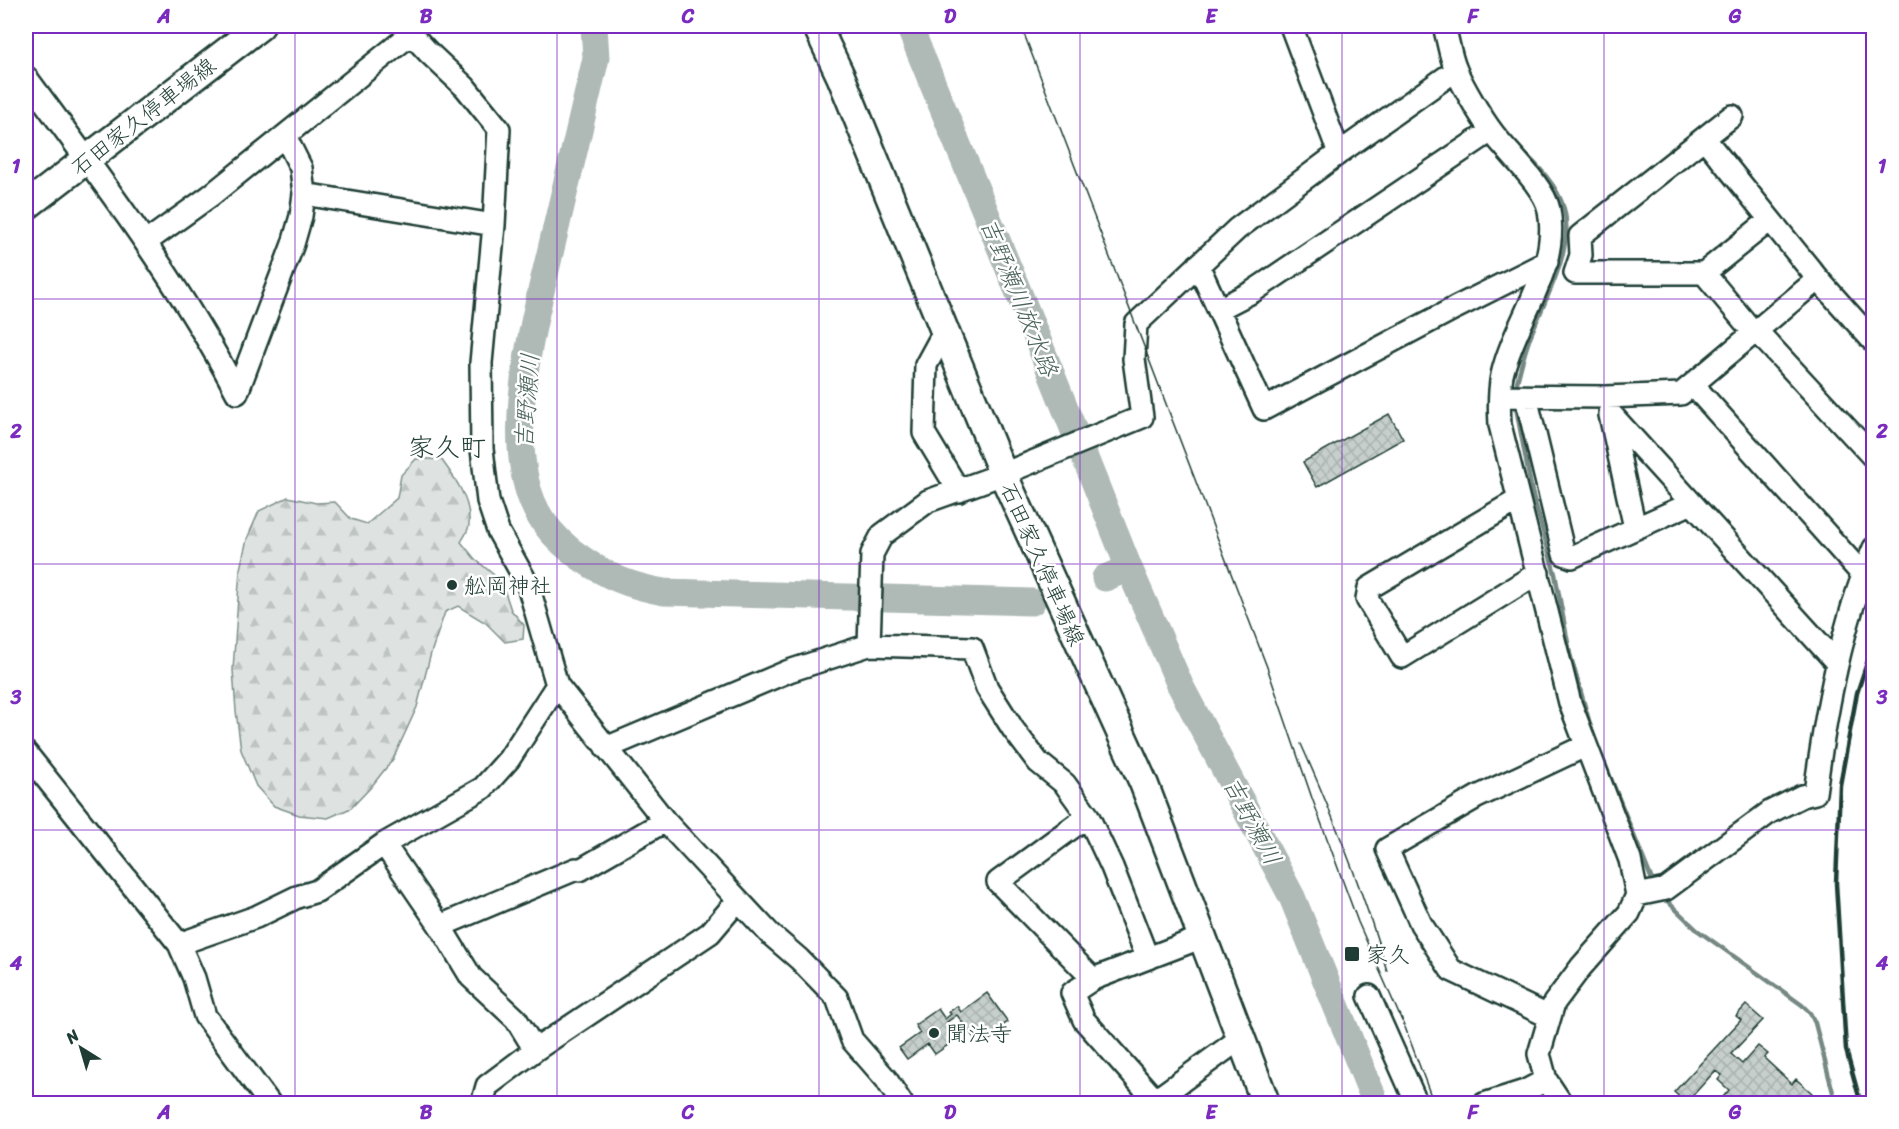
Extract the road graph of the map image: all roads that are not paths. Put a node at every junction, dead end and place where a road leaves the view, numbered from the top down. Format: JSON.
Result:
{"nodes":[{"id":1,"x":260,"y":26,"type":"edge"},
{"id":2,"x":817,"y":26,"type":"edge"},
{"id":3,"x":1291,"y":26,"type":"edge"},
{"id":4,"x":1444,"y":26,"type":"edge"},
{"id":5,"x":408,"y":30,"type":"edge"},
{"id":6,"x":1456,"y":70,"type":"junction"},
{"id":7,"x":26,"y":77,"type":"edge"},
{"id":8,"x":1732,"y":116,"type":"dead end"},
{"id":9,"x":1491,"y":131,"type":"junction"},
{"id":10,"x":285,"y":136,"type":"junction"},
{"id":11,"x":1704,"y":138,"type":"junction"},
{"id":12,"x":1339,"y":153,"type":"junction"},
{"id":13,"x":86,"y":160,"type":"junction"},
{"id":14,"x":304,"y":194,"type":"junction"},
{"id":15,"x":26,"y":206,"type":"edge"},
{"id":16,"x":1770,"y":220,"type":"junction"},
{"id":17,"x":494,"y":225,"type":"junction"},
{"id":18,"x":146,"y":242,"type":"junction"},
{"id":19,"x":1546,"y":262,"type":"junction"},
{"id":20,"x":1198,"y":265,"type":"junction"},
{"id":21,"x":1704,"y":273,"type":"junction"},
{"id":22,"x":1818,"y":279,"type":"junction"},
{"id":23,"x":1219,"y":309,"type":"junction"},
{"id":24,"x":944,"y":332,"type":"junction"},
{"id":25,"x":1754,"y":333,"type":"junction"},
{"id":26,"x":1874,"y":342,"type":"edge"},
{"id":27,"x":1693,"y":385,"type":"junction"},
{"id":28,"x":1514,"y":397,"type":"junction"},
{"id":29,"x":1608,"y":405,"type":"junction"},
{"id":30,"x":1874,"y":458,"type":"edge"},
{"id":31,"x":1003,"y":474,"type":"junction"},
{"id":32,"x":959,"y":491,"type":"junction"},
{"id":33,"x":1518,"y":500,"type":"junction"},
{"id":34,"x":1692,"y":503,"type":"junction"},
{"id":35,"x":1635,"y":528,"type":"junction"},
{"id":36,"x":1874,"y":548,"type":"edge"},
{"id":37,"x":1538,"y":573,"type":"junction"},
{"id":38,"x":1862,"y":574,"type":"junction"},
{"id":39,"x":869,"y":645,"type":"junction"},
{"id":40,"x":1837,"y":663,"type":"junction"},
{"id":41,"x":557,"y":685,"type":"junction"},
{"id":42,"x":1586,"y":746,"type":"junction"},
{"id":43,"x":606,"y":748,"type":"junction"},
{"id":44,"x":26,"y":753,"type":"edge"},
{"id":45,"x":1088,"y":816,"type":"junction"},
{"id":46,"x":665,"y":821,"type":"junction"},
{"id":47,"x":384,"y":844,"type":"junction"},
{"id":48,"x":1651,"y":892,"type":"junction"},
{"id":49,"x":738,"y":900,"type":"junction"},
{"id":50,"x":440,"y":926,"type":"junction"},
{"id":51,"x":1203,"y":937,"type":"junction"},
{"id":52,"x":179,"y":944,"type":"junction"},
{"id":53,"x":1147,"y":957,"type":"junction"},
{"id":54,"x":1093,"y":979,"type":"junction"},
{"id":55,"x":1369,"y":996,"type":"dead end"},
{"id":56,"x":1550,"y":1017,"type":"junction"},
{"id":57,"x":1240,"y":1038,"type":"junction"},
{"id":58,"x":535,"y":1050,"type":"junction"},
{"id":59,"x":1545,"y":1080,"type":"junction"},
{"id":60,"x":1153,"y":1102,"type":"edge"},
{"id":61,"x":270,"y":1104,"type":"edge"},
{"id":62,"x":483,"y":1104,"type":"edge"},
{"id":63,"x":902,"y":1104,"type":"edge"},
{"id":64,"x":1266,"y":1104,"type":"edge"},
{"id":65,"x":1417,"y":1104,"type":"edge"},
{"id":66,"x":1484,"y":1104,"type":"edge"},
{"id":67,"x":1562,"y":1104,"type":"edge"}],
"edges":[{"from":1,"to":13,"type":"main road","name":"石田家久停車場線"},
{"from":2,"to":24,"type":"main road","name":"石田家久停車場線"},
{"from":3,"to":12,"type":"street"},
{"from":4,"to":6,"type":"street"},
{"from":5,"to":10,"type":"street"},
{"from":5,"to":17,"type":"street"},
{"from":6,"to":9,"type":"street"},
{"from":6,"to":12,"type":"street"},
{"from":7,"to":13,"type":"street"},
{"from":8,"to":11,"type":"street"},
{"from":9,"to":19,"type":"street"},
{"from":9,"to":23,"type":"street"},
{"from":10,"to":14,"type":"street"},
{"from":10,"to":18,"type":"street"},
{"from":11,"to":16,"type":"street"},
{"from":11,"to":21,"type":"street"},
{"from":12,"to":20,"type":"street"},
{"from":13,"to":15,"type":"main road","name":"石田家久停車場線"},
{"from":13,"to":18,"type":"street"},
{"from":14,"to":17,"type":"street"},
{"from":14,"to":18,"type":"street"},
{"from":16,"to":21,"type":"street"},
{"from":16,"to":22,"type":"street"},
{"from":17,"to":41,"type":"street"},
{"from":19,"to":23,"type":"street"},
{"from":19,"to":28,"type":"street"},
{"from":20,"to":23,"type":"street"},
{"from":20,"to":31,"type":"street"},
{"from":21,"to":25,"type":"street"},
{"from":22,"to":25,"type":"street"},
{"from":22,"to":26,"type":"street"},
{"from":24,"to":31,"type":"main road","name":"石田家久停車場線"},
{"from":24,"to":32,"type":"street"},
{"from":25,"to":27,"type":"street"},
{"from":25,"to":30,"type":"street"},
{"from":27,"to":29,"type":"street"},
{"from":27,"to":38,"type":"street"},
{"from":28,"to":29,"type":"street"},
{"from":28,"to":33,"type":"street"},
{"from":28,"to":35,"type":"street"},
{"from":29,"to":34,"type":"street"},
{"from":29,"to":35,"type":"street"},
{"from":31,"to":32,"type":"street"},
{"from":31,"to":51,"type":"main road","name":"石田家久停車場線"},
{"from":32,"to":39,"type":"street"},
{"from":33,"to":37,"type":"street"},
{"from":33,"to":37,"type":"street"},
{"from":34,"to":35,"type":"street"},
{"from":34,"to":40,"type":"street"},
{"from":36,"to":38,"type":"street"},
{"from":37,"to":42,"type":"street"},
{"from":38,"to":40,"type":"street"},
{"from":39,"to":43,"type":"street"},
{"from":39,"to":45,"type":"street"},
{"from":40,"to":48,"type":"street"},
{"from":41,"to":43,"type":"street"},
{"from":41,"to":47,"type":"street"},
{"from":42,"to":48,"type":"street"},
{"from":42,"to":56,"type":"street"},
{"from":43,"to":46,"type":"street"},
{"from":44,"to":52,"type":"street"},
{"from":45,"to":53,"type":"street"},
{"from":45,"to":54,"type":"street"},
{"from":46,"to":49,"type":"street"},
{"from":46,"to":50,"type":"street"},
{"from":47,"to":50,"type":"street"},
{"from":47,"to":52,"type":"street"},
{"from":48,"to":56,"type":"street"},
{"from":49,"to":58,"type":"street"},
{"from":49,"to":63,"type":"street"},
{"from":50,"to":58,"type":"street"},
{"from":51,"to":53,"type":"street"},
{"from":51,"to":57,"type":"main road","name":"石田家久停車場線"},
{"from":52,"to":61,"type":"street"},
{"from":53,"to":54,"type":"street"},
{"from":54,"to":60,"type":"street"},
{"from":55,"to":65,"type":"street"},
{"from":56,"to":59,"type":"street"},
{"from":57,"to":60,"type":"street"},
{"from":57,"to":64,"type":"main road","name":"石田家久停車場線"},
{"from":58,"to":62,"type":"street"},
{"from":59,"to":66,"type":"street"},
{"from":59,"to":67,"type":"street"}]}
